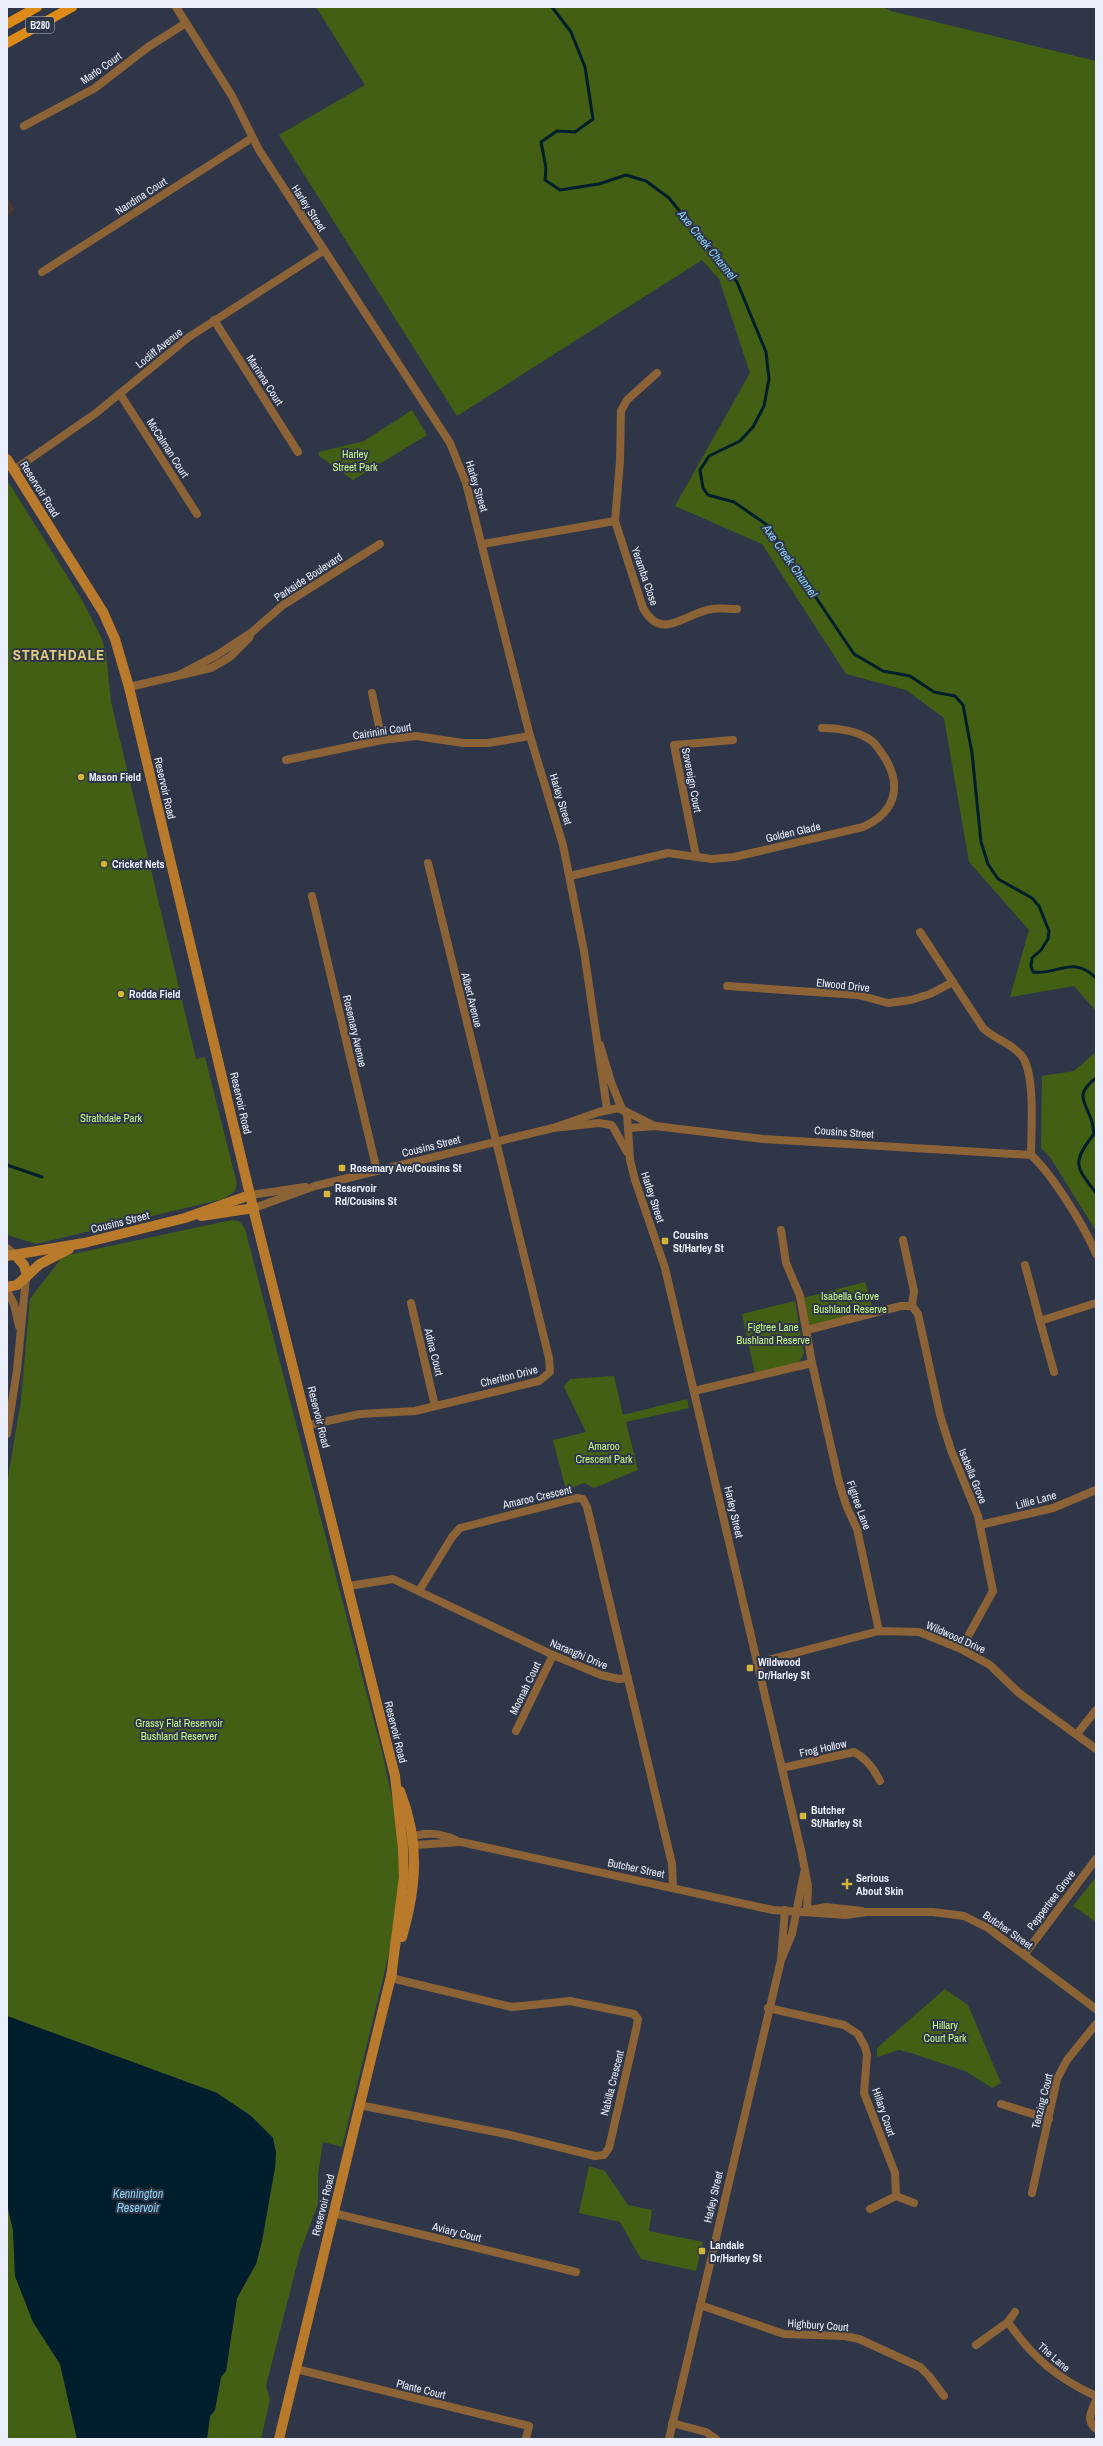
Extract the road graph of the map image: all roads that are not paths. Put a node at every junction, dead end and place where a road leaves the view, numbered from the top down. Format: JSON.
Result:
{"nodes":[{"id":1,"x":37,"y":7,"type":"edge"},
{"id":2,"x":72,"y":7,"type":"edge"},
{"id":3,"x":176,"y":7,"type":"edge"},
{"id":4,"x":186,"y":23,"type":"junction"},
{"id":5,"x":7,"y":24,"type":"edge"},
{"id":6,"x":7,"y":43,"type":"edge"},
{"id":7,"x":24,"y":126,"type":"dead end"},
{"id":8,"x":252,"y":138,"type":"junction"},
{"id":9,"x":323,"y":250,"type":"junction"},
{"id":10,"x":42,"y":272,"type":"dead end"},
{"id":11,"x":214,"y":320,"type":"junction"},
{"id":12,"x":657,"y":373,"type":"dead end"},
{"id":13,"x":120,"y":394,"type":"junction"},
{"id":14,"x":298,"y":452,"type":"dead end"},
{"id":15,"x":7,"y":459,"type":"edge"},
{"id":16,"x":14,"y":470,"type":"junction"},
{"id":17,"x":197,"y":514,"type":"dead end"},
{"id":18,"x":615,"y":520,"type":"junction"},
{"id":19,"x":380,"y":544,"type":"dead end"},
{"id":20,"x":483,"y":544,"type":"junction"},
{"id":21,"x":737,"y":609,"type":"dead end"},
{"id":22,"x":252,"y":632,"type":"junction"},
{"id":23,"x":217,"y":655,"type":"junction"},
{"id":24,"x":222,"y":662,"type":"junction"},
{"id":25,"x":179,"y":675,"type":"junction"},
{"id":26,"x":129,"y":688,"type":"junction"},
{"id":27,"x":372,"y":693,"type":"dead end"},
{"id":28,"x":822,"y":728,"type":"dead end"},
{"id":29,"x":530,"y":736,"type":"junction"},
{"id":30,"x":382,"y":740,"type":"junction"},
{"id":31,"x":733,"y":740,"type":"dead end"},
{"id":32,"x":286,"y":760,"type":"dead end"},
{"id":33,"x":696,"y":856,"type":"junction"},
{"id":34,"x":428,"y":863,"type":"dead end"},
{"id":35,"x":570,"y":876,"type":"junction"},
{"id":36,"x":312,"y":896,"type":"dead end"},
{"id":37,"x":920,"y":932,"type":"dead end"},
{"id":38,"x":953,"y":982,"type":"junction"},
{"id":39,"x":727,"y":986,"type":"dead end"},
{"id":40,"x":598,"y":1038,"type":"junction"},
{"id":41,"x":607,"y":1110,"type":"junction"},
{"id":42,"x":623,"y":1110,"type":"junction"},
{"id":43,"x":612,"y":1126,"type":"junction"},
{"id":44,"x":656,"y":1126,"type":"junction"},
{"id":45,"x":552,"y":1128,"type":"junction"},
{"id":46,"x":628,"y":1128,"type":"junction"},
{"id":47,"x":495,"y":1142,"type":"junction"},
{"id":48,"x":1032,"y":1155,"type":"junction"},
{"id":49,"x":630,"y":1160,"type":"junction"},
{"id":50,"x":377,"y":1171,"type":"junction"},
{"id":51,"x":315,"y":1186,"type":"junction"},
{"id":52,"x":250,"y":1195,"type":"junction"},
{"id":53,"x":254,"y":1208,"type":"junction"},
{"id":54,"x":185,"y":1218,"type":"junction"},
{"id":55,"x":781,"y":1230,"type":"dead end"},
{"id":56,"x":903,"y":1240,"type":"dead end"},
{"id":57,"x":84,"y":1243,"type":"junction"},
{"id":58,"x":11,"y":1253,"type":"edge"},
{"id":59,"x":1096,"y":1254,"type":"edge"},
{"id":60,"x":1025,"y":1265,"type":"dead end"},
{"id":61,"x":26,"y":1276,"type":"junction"},
{"id":62,"x":7,"y":1287,"type":"edge"},
{"id":63,"x":7,"y":1291,"type":"edge"},
{"id":64,"x":411,"y":1303,"type":"dead end"},
{"id":65,"x":1096,"y":1303,"type":"edge"},
{"id":66,"x":912,"y":1306,"type":"junction"},
{"id":67,"x":1040,"y":1321,"type":"junction"},
{"id":68,"x":806,"y":1330,"type":"junction"},
{"id":69,"x":20,"y":1331,"type":"junction"},
{"id":70,"x":812,"y":1363,"type":"junction"},
{"id":71,"x":1054,"y":1372,"type":"dead end"},
{"id":72,"x":694,"y":1391,"type":"junction"},
{"id":73,"x":435,"y":1406,"type":"junction"},
{"id":74,"x":309,"y":1425,"type":"junction"},
{"id":75,"x":7,"y":1434,"type":"edge"},
{"id":76,"x":1096,"y":1490,"type":"edge"},
{"id":77,"x":980,"y":1525,"type":"junction"},
{"id":78,"x":348,"y":1586,"type":"junction"},
{"id":79,"x":419,"y":1591,"type":"junction"},
{"id":80,"x":879,"y":1631,"type":"junction"},
{"id":81,"x":961,"y":1649,"type":"junction"},
{"id":82,"x":553,"y":1655,"type":"junction"},
{"id":83,"x":757,"y":1663,"type":"junction"},
{"id":84,"x":628,"y":1678,"type":"junction"},
{"id":85,"x":1096,"y":1710,"type":"edge"},
{"id":86,"x":516,"y":1731,"type":"dead end"},
{"id":87,"x":1077,"y":1734,"type":"junction"},
{"id":88,"x":1096,"y":1748,"type":"edge"},
{"id":89,"x":782,"y":1768,"type":"junction"},
{"id":90,"x":395,"y":1776,"type":"junction"},
{"id":91,"x":880,"y":1781,"type":"dead end"},
{"id":92,"x":413,"y":1840,"type":"junction"},
{"id":93,"x":403,"y":1841,"type":"junction"},
{"id":94,"x":1096,"y":1859,"type":"edge"},
{"id":95,"x":804,"y":1872,"type":"junction"},
{"id":96,"x":673,"y":1888,"type":"junction"},
{"id":97,"x":785,"y":1910,"type":"junction"},
{"id":98,"x":797,"y":1910,"type":"junction"},
{"id":99,"x":807,"y":1911,"type":"junction"},
{"id":100,"x":1024,"y":1954,"type":"junction"},
{"id":101,"x":781,"y":1960,"type":"junction"},
{"id":102,"x":391,"y":1978,"type":"junction"},
{"id":103,"x":768,"y":2008,"type":"junction"},
{"id":104,"x":1096,"y":2009,"type":"edge"},
{"id":105,"x":1096,"y":2024,"type":"edge"},
{"id":106,"x":359,"y":2104,"type":"junction"},
{"id":107,"x":1001,"y":2104,"type":"dead end"},
{"id":108,"x":1049,"y":2119,"type":"junction"},
{"id":109,"x":1032,"y":2193,"type":"dead end"},
{"id":110,"x":896,"y":2196,"type":"junction"},
{"id":111,"x":914,"y":2203,"type":"dead end"},
{"id":112,"x":870,"y":2209,"type":"dead end"},
{"id":113,"x":333,"y":2213,"type":"junction"},
{"id":114,"x":576,"y":2272,"type":"dead end"},
{"id":115,"x":700,"y":2305,"type":"junction"},
{"id":116,"x":1015,"y":2312,"type":"dead end"},
{"id":117,"x":1008,"y":2322,"type":"junction"},
{"id":118,"x":976,"y":2344,"type":"dead end"},
{"id":119,"x":296,"y":2369,"type":"junction"},
{"id":120,"x":944,"y":2396,"type":"dead end"},
{"id":121,"x":1096,"y":2396,"type":"edge"},
{"id":122,"x":1096,"y":2400,"type":"edge"},
{"id":123,"x":672,"y":2423,"type":"junction"},
{"id":124,"x":1094,"y":2426,"type":"edge"},
{"id":125,"x":279,"y":2439,"type":"edge"},
{"id":126,"x":526,"y":2439,"type":"edge"},
{"id":127,"x":668,"y":2439,"type":"edge"},
{"id":128,"x":716,"y":2439,"type":"edge"}],
"edges":[{"from":1,"to":5,"type":"main road","number":"B280"},
{"from":2,"to":6,"type":"main road","number":"B280"},
{"from":3,"to":4,"type":"street","name":"Harley Street"},
{"from":4,"to":7,"type":"street","name":"Marlo Court"},
{"from":4,"to":8,"type":"street","name":"Harley Street"},
{"from":8,"to":9,"type":"street","name":"Harley Street"},
{"from":8,"to":10,"type":"street","name":"Nandina Court"},
{"from":9,"to":11,"type":"street","name":"Locliff Avenue"},
{"from":9,"to":20,"type":"street","name":"Harley Street"},
{"from":11,"to":13,"type":"street","name":"Locliff Avenue"},
{"from":11,"to":14,"type":"street","name":"Marinna Court"},
{"from":12,"to":18,"type":"street","name":"Yeramba Close"},
{"from":13,"to":16,"type":"street","name":"Locliff Avenue"},
{"from":13,"to":17,"type":"street","name":"McCalman Court"},
{"from":15,"to":16,"type":"main road","name":"Reservoir Road"},
{"from":16,"to":26,"type":"main road","name":"Reservoir Road"},
{"from":18,"to":20,"type":"street"},
{"from":18,"to":21,"type":"street","name":"Yeramba Close"},
{"from":19,"to":22,"type":"street","name":"Parkside Boulevard"},
{"from":20,"to":29,"type":"street","name":"Harley Street"},
{"from":22,"to":23,"type":"street","name":"Parkside Boulevard"},
{"from":22,"to":24,"type":"street","name":"Parkside Boulevard"},
{"from":23,"to":24,"type":"street"},
{"from":23,"to":25,"type":"street","name":"Parkside Boulevard"},
{"from":24,"to":25,"type":"street","name":"Parkside Boulevard"},
{"from":25,"to":26,"type":"street","name":"Parkside Boulevard"},
{"from":26,"to":52,"type":"main road","name":"Reservoir Road"},
{"from":27,"to":30,"type":"street"},
{"from":28,"to":33,"type":"street","name":"Golden Glade"},
{"from":29,"to":30,"type":"street","name":"Cairinini Court"},
{"from":29,"to":35,"type":"street","name":"Harley Street"},
{"from":30,"to":32,"type":"street","name":"Cairinini Court"},
{"from":31,"to":33,"type":"street","name":"Sovereign Court"},
{"from":33,"to":35,"type":"street","name":"Golden Glade"},
{"from":34,"to":47,"type":"street","name":"Albert Avenue"},
{"from":35,"to":40,"type":"street","name":"Harley Street"},
{"from":36,"to":50,"type":"street","name":"Rosemary Avenue"},
{"from":37,"to":38,"type":"street"},
{"from":38,"to":39,"type":"street","name":"Elwood Drive"},
{"from":38,"to":48,"type":"street"},
{"from":40,"to":41,"type":"street","name":"Harley Street"},
{"from":40,"to":42,"type":"street","name":"Harley Street"},
{"from":41,"to":42,"type":"street","name":"Cousins Street"},
{"from":41,"to":43,"type":"street","name":"Harley Street"},
{"from":41,"to":45,"type":"street","name":"Cousins Street"},
{"from":42,"to":44,"type":"street","name":"Cousins Street"},
{"from":42,"to":46,"type":"street","name":"Harley Street"},
{"from":43,"to":45,"type":"street","name":"Cousins Street"},
{"from":43,"to":46,"type":"street","name":"Cousins Street"},
{"from":43,"to":49,"type":"street","name":"Harley Street"},
{"from":44,"to":46,"type":"street","name":"Cousins Street"},
{"from":44,"to":48,"type":"street","name":"Cousins Street"},
{"from":45,"to":47,"type":"street","name":"Cousins Street"},
{"from":46,"to":49,"type":"street","name":"Harley Street"},
{"from":47,"to":50,"type":"street","name":"Cousins Street"},
{"from":47,"to":73,"type":"street","name":"Cheriton Drive"},
{"from":48,"to":59,"type":"street"},
{"from":49,"to":72,"type":"street","name":"Harley Street"},
{"from":50,"to":51,"type":"street","name":"Cousins Street"},
{"from":51,"to":52,"type":"street","name":"Cousins Street"},
{"from":51,"to":53,"type":"street","name":"Cousins Street"},
{"from":52,"to":53,"type":"main road","name":"Reservoir Road"},
{"from":52,"to":54,"type":"main road","name":"Cousins Street"},
{"from":53,"to":54,"type":"main road","name":"Cousins Street"},
{"from":53,"to":74,"type":"main road","name":"Reservoir Road"},
{"from":54,"to":57,"type":"main road","name":"Cousins Street"},
{"from":55,"to":68,"type":"street","name":"Figtree Lane"},
{"from":56,"to":66,"type":"street","name":"Isabella Grove"},
{"from":57,"to":58,"type":"main road","name":"Cousins Street"},
{"from":57,"to":61,"type":"main road","name":"Cousins Street"},
{"from":58,"to":61,"type":"main road"},
{"from":60,"to":67,"type":"street"},
{"from":61,"to":62,"type":"main road","name":"Cousins Street"},
{"from":61,"to":69,"type":"street"},
{"from":63,"to":69,"type":"street"},
{"from":64,"to":73,"type":"street","name":"Adina Court"},
{"from":65,"to":67,"type":"street"},
{"from":66,"to":68,"type":"street"},
{"from":66,"to":77,"type":"street","name":"Isabella Grove"},
{"from":67,"to":71,"type":"street"},
{"from":68,"to":70,"type":"street","name":"Figtree Lane"},
{"from":69,"to":75,"type":"street"},
{"from":70,"to":72,"type":"street"},
{"from":70,"to":80,"type":"street","name":"Figtree Lane"},
{"from":72,"to":83,"type":"street","name":"Harley Street"},
{"from":73,"to":74,"type":"street","name":"Cheriton Drive"},
{"from":74,"to":78,"type":"main road","name":"Reservoir Road"},
{"from":76,"to":77,"type":"street","name":"Lillie Lane"},
{"from":77,"to":81,"type":"street","name":"Isabella Grove"},
{"from":78,"to":79,"type":"street","name":"Naranghi Drive"},
{"from":78,"to":90,"type":"main road","name":"Reservoir Road"},
{"from":79,"to":82,"type":"street","name":"Naranghi Drive"},
{"from":79,"to":84,"type":"street","name":"Amaroo Crescent"},
{"from":80,"to":81,"type":"street","name":"Wildwood Drive"},
{"from":80,"to":83,"type":"street","name":"Wildwood Drive"},
{"from":81,"to":87,"type":"street","name":"Wildwood Drive"},
{"from":82,"to":84,"type":"street","name":"Naranghi Drive"},
{"from":82,"to":86,"type":"street","name":"Moonah Court"},
{"from":83,"to":89,"type":"street","name":"Harley Street"},
{"from":84,"to":96,"type":"street"},
{"from":85,"to":87,"type":"street"},
{"from":87,"to":88,"type":"street","name":"Wildwood Drive"},
{"from":89,"to":91,"type":"street","name":"Frog Hollow"},
{"from":89,"to":95,"type":"street","name":"Harley Street"},
{"from":90,"to":92,"type":"main road","name":"Reservoir Road"},
{"from":90,"to":93,"type":"main road","name":"Reservoir Road"},
{"from":92,"to":93,"type":"street","name":"Butcher Street"},
{"from":92,"to":96,"type":"street","name":"Butcher Street"},
{"from":92,"to":102,"type":"main road","name":"Reservoir Road"},
{"from":93,"to":102,"type":"main road","name":"Reservoir Road"},
{"from":94,"to":100,"type":"street","name":"Peppertree Grove"},
{"from":95,"to":98,"type":"street","name":"Harley Street"},
{"from":95,"to":99,"type":"street","name":"Harley Street"},
{"from":96,"to":97,"type":"street","name":"Butcher Street"},
{"from":97,"to":98,"type":"street","name":"Butcher Street"},
{"from":97,"to":101,"type":"street","name":"Harley Street"},
{"from":98,"to":99,"type":"street","name":"Butcher Street"},
{"from":98,"to":101,"type":"street","name":"Harley Street"},
{"from":99,"to":100,"type":"street","name":"Butcher Street"},
{"from":100,"to":104,"type":"street","name":"Butcher Street"},
{"from":101,"to":103,"type":"street","name":"Harley Street"},
{"from":102,"to":106,"type":"main road","name":"Reservoir Road"},
{"from":102,"to":106,"type":"street","name":"Nabilla Crescent"},
{"from":103,"to":110,"type":"street","name":"Hillary Court"},
{"from":103,"to":115,"type":"street","name":"Harley Street"},
{"from":105,"to":108,"type":"street","name":"Tenzing Court"},
{"from":106,"to":113,"type":"main road","name":"Reservoir Road"},
{"from":107,"to":108,"type":"street"},
{"from":108,"to":109,"type":"street","name":"Tenzing Court"},
{"from":110,"to":111,"type":"street"},
{"from":110,"to":112,"type":"street"},
{"from":113,"to":114,"type":"street","name":"Aviary Court"},
{"from":113,"to":119,"type":"main road","name":"Reservoir Road"},
{"from":115,"to":120,"type":"street","name":"Highbury Court"},
{"from":115,"to":123,"type":"street","name":"Harley Street"},
{"from":116,"to":117,"type":"street"},
{"from":117,"to":118,"type":"street"},
{"from":117,"to":121,"type":"street","name":"The Lane"},
{"from":119,"to":125,"type":"main road","name":"Reservoir Road"},
{"from":119,"to":126,"type":"street","name":"Plante Court"},
{"from":122,"to":124,"type":"street"},
{"from":123,"to":127,"type":"street","name":"Harley Street"},
{"from":123,"to":128,"type":"street"}]}
